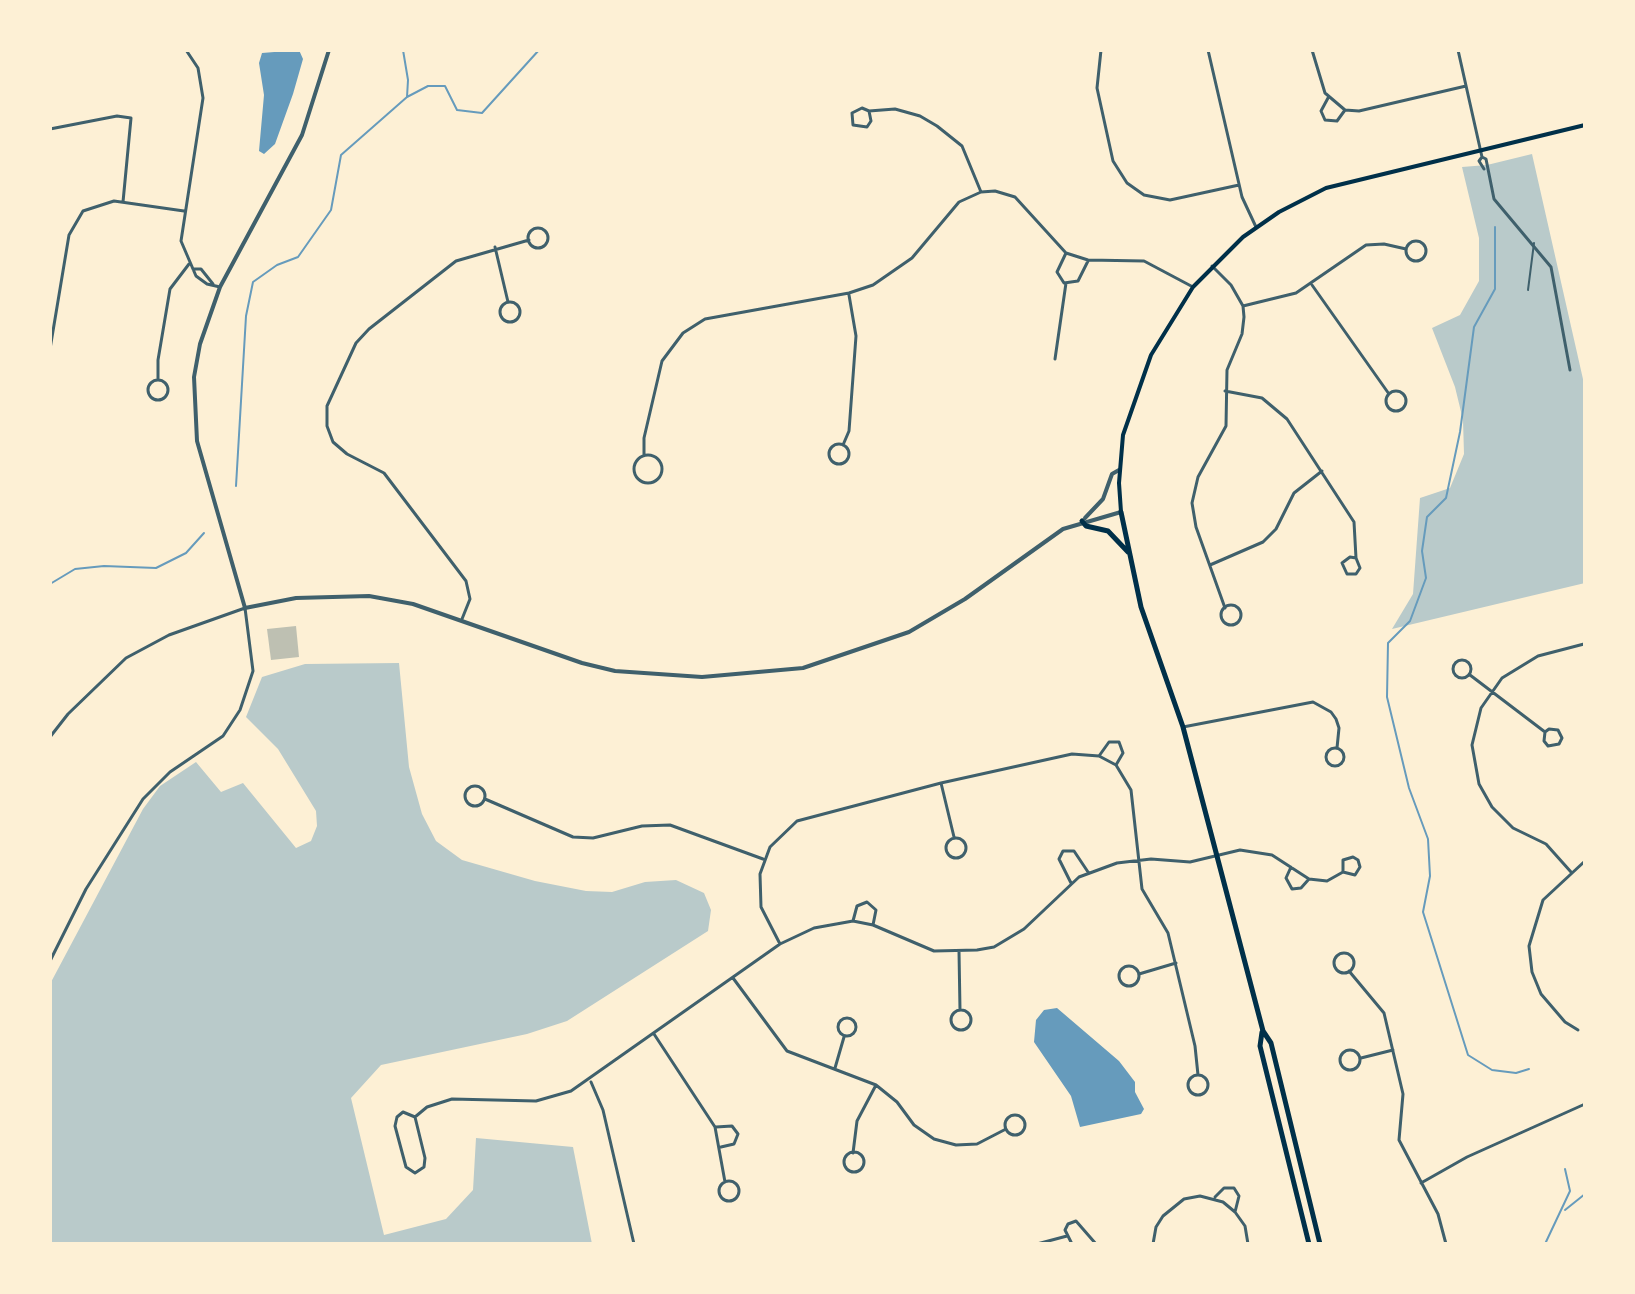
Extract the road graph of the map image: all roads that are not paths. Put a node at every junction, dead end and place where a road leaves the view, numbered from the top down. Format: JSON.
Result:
{"nodes":[{"id":1,"x":186,"y":50,"type":"edge"},
{"id":2,"x":329,"y":50,"type":"edge"},
{"id":3,"x":1101,"y":50,"type":"edge"},
{"id":4,"x":1208,"y":50,"type":"edge"},
{"id":5,"x":1312,"y":50,"type":"edge"},
{"id":6,"x":1458,"y":50,"type":"edge"},
{"id":7,"x":1466,"y":86,"type":"junction"},
{"id":8,"x":1328,"y":98,"type":"junction"},
{"id":9,"x":1345,"y":110,"type":"junction"},
{"id":10,"x":869,"y":111,"type":"junction"},
{"id":11,"x":1585,"y":125,"type":"edge"},
{"id":12,"x":50,"y":129,"type":"edge"},
{"id":13,"x":1480,"y":149,"type":"junction"},
{"id":14,"x":1239,"y":185,"type":"junction"},
{"id":15,"x":981,"y":192,"type":"junction"},
{"id":16,"x":123,"y":202,"type":"junction"},
{"id":17,"x":184,"y":211,"type":"junction"},
{"id":18,"x":1256,"y":227,"type":"junction"},
{"id":19,"x":529,"y":240,"type":"junction"},
{"id":20,"x":1534,"y":243,"type":"junction"},
{"id":21,"x":495,"y":247,"type":"junction"},
{"id":22,"x":1406,"y":249,"type":"junction"},
{"id":23,"x":1066,"y":253,"type":"junction"},
{"id":24,"x":1088,"y":260,"type":"junction"},
{"id":25,"x":189,"y":264,"type":"junction"},
{"id":26,"x":1212,"y":266,"type":"junction"},
{"id":27,"x":193,"y":269,"type":"junction"},
{"id":28,"x":1066,"y":283,"type":"junction"},
{"id":29,"x":213,"y":284,"type":"junction"},
{"id":30,"x":1312,"y":285,"type":"junction"},
{"id":31,"x":220,"y":287,"type":"junction"},
{"id":32,"x":1193,"y":287,"type":"junction"},
{"id":33,"x":1528,"y":290,"type":"dead end"},
{"id":34,"x":849,"y":293,"type":"junction"},
{"id":35,"x":508,"y":302,"type":"junction"},
{"id":36,"x":1243,"y":306,"type":"junction"},
{"id":37,"x":50,"y":349,"type":"edge"},
{"id":38,"x":1055,"y":359,"type":"dead end"},
{"id":39,"x":1570,"y":370,"type":"dead end"},
{"id":40,"x":158,"y":379,"type":"junction"},
{"id":41,"x":1225,"y":391,"type":"junction"},
{"id":42,"x":1389,"y":394,"type":"junction"},
{"id":43,"x":843,"y":445,"type":"junction"},
{"id":44,"x":644,"y":455,"type":"junction"},
{"id":45,"x":1119,"y":470,"type":"junction"},
{"id":46,"x":1322,"y":471,"type":"junction"},
{"id":47,"x":1121,"y":512,"type":"junction"},
{"id":48,"x":1082,"y":521,"type":"junction"},
{"id":49,"x":1130,"y":553,"type":"junction"},
{"id":50,"x":1356,"y":558,"type":"junction"},
{"id":51,"x":1210,"y":565,"type":"junction"},
{"id":52,"x":245,"y":608,"type":"junction"},
{"id":53,"x":1225,"y":608,"type":"junction"},
{"id":54,"x":462,"y":619,"type":"junction"},
{"id":55,"x":1585,"y":643,"type":"edge"},
{"id":56,"x":1470,"y":675,"type":"junction"},
{"id":57,"x":1491,"y":692,"type":"junction"},
{"id":58,"x":1183,"y":727,"type":"junction"},
{"id":59,"x":1545,"y":732,"type":"junction"},
{"id":60,"x":50,"y":737,"type":"edge"},
{"id":61,"x":1337,"y":748,"type":"junction"},
{"id":62,"x":1099,"y":756,"type":"junction"},
{"id":63,"x":1116,"y":765,"type":"junction"},
{"id":64,"x":941,"y":783,"type":"junction"},
{"id":65,"x":485,"y":799,"type":"junction"},
{"id":66,"x":954,"y":838,"type":"junction"},
{"id":67,"x":1217,"y":856,"type":"junction"},
{"id":68,"x":763,"y":859,"type":"junction"},
{"id":69,"x":1138,"y":859,"type":"junction"},
{"id":70,"x":1585,"y":861,"type":"edge"},
{"id":71,"x":1291,"y":867,"type":"junction"},
{"id":72,"x":1088,"y":872,"type":"junction"},
{"id":73,"x":1343,"y":872,"type":"junction"},
{"id":74,"x":1571,"y":872,"type":"junction"},
{"id":75,"x":1309,"y":879,"type":"junction"},
{"id":76,"x":1071,"y":883,"type":"junction"},
{"id":77,"x":853,"y":921,"type":"junction"},
{"id":78,"x":873,"y":925,"type":"junction"},
{"id":79,"x":780,"y":944,"type":"junction"},
{"id":80,"x":959,"y":951,"type":"junction"},
{"id":81,"x":50,"y":961,"type":"edge"},
{"id":82,"x":1176,"y":963,"type":"junction"},
{"id":83,"x":1349,"y":971,"type":"junction"},
{"id":84,"x":1139,"y":974,"type":"junction"},
{"id":85,"x":733,"y":978,"type":"junction"},
{"id":86,"x":960,"y":1010,"type":"junction"},
{"id":87,"x":1578,"y":1030,"type":"dead end"},
{"id":88,"x":1263,"y":1031,"type":"junction"},
{"id":89,"x":654,"y":1034,"type":"junction"},
{"id":90,"x":844,"y":1036,"type":"junction"},
{"id":91,"x":1393,"y":1050,"type":"junction"},
{"id":92,"x":1360,"y":1058,"type":"junction"},
{"id":93,"x":835,"y":1068,"type":"junction"},
{"id":94,"x":1198,"y":1075,"type":"junction"},
{"id":95,"x":590,"y":1080,"type":"junction"},
{"id":96,"x":876,"y":1085,"type":"junction"},
{"id":97,"x":1585,"y":1104,"type":"edge"},
{"id":98,"x":415,"y":1117,"type":"junction"},
{"id":99,"x":715,"y":1127,"type":"junction"},
{"id":100,"x":1006,"y":1129,"type":"junction"},
{"id":101,"x":721,"y":1147,"type":"junction"},
{"id":102,"x":853,"y":1153,"type":"junction"},
{"id":103,"x":725,"y":1182,"type":"junction"},
{"id":104,"x":1421,"y":1183,"type":"junction"},
{"id":105,"x":1214,"y":1199,"type":"junction"},
{"id":106,"x":1235,"y":1212,"type":"junction"},
{"id":107,"x":1067,"y":1236,"type":"junction"},
{"id":108,"x":634,"y":1244,"type":"edge"},
{"id":109,"x":1037,"y":1244,"type":"edge"},
{"id":110,"x":1072,"y":1244,"type":"edge"},
{"id":111,"x":1096,"y":1244,"type":"edge"},
{"id":112,"x":1153,"y":1244,"type":"edge"},
{"id":113,"x":1248,"y":1244,"type":"edge"},
{"id":114,"x":1309,"y":1244,"type":"edge"},
{"id":115,"x":1320,"y":1244,"type":"edge"},
{"id":116,"x":1446,"y":1244,"type":"edge"}],
"edges":[{"from":1,"to":17,"type":"street"},
{"from":2,"to":31,"type":"street"},
{"from":3,"to":14,"type":"street"},
{"from":4,"to":14,"type":"street"},
{"from":5,"to":8,"type":"street"},
{"from":6,"to":7,"type":"street"},
{"from":7,"to":9,"type":"street"},
{"from":7,"to":13,"type":"street"},
{"from":8,"to":9,"type":"street"},
{"from":8,"to":9,"type":"street"},
{"from":10,"to":10,"type":"street"},
{"from":10,"to":15,"type":"street"},
{"from":11,"to":13,"type":"main road"},
{"from":12,"to":16,"type":"street"},
{"from":13,"to":18,"type":"main road"},
{"from":13,"to":20,"type":"street"},
{"from":14,"to":18,"type":"street"},
{"from":15,"to":23,"type":"street"},
{"from":15,"to":34,"type":"street"},
{"from":16,"to":17,"type":"street"},
{"from":16,"to":37,"type":"street"},
{"from":17,"to":25,"type":"street"},
{"from":18,"to":26,"type":"main road"},
{"from":19,"to":19,"type":"street"},
{"from":19,"to":21,"type":"street"},
{"from":20,"to":33,"type":"lane"},
{"from":20,"to":39,"type":"street"},
{"from":21,"to":35,"type":"street"},
{"from":21,"to":54,"type":"street"},
{"from":22,"to":22,"type":"street"},
{"from":22,"to":30,"type":"street"},
{"from":23,"to":24,"type":"street"},
{"from":23,"to":28,"type":"street"},
{"from":24,"to":28,"type":"street"},
{"from":24,"to":32,"type":"street"},
{"from":25,"to":27,"type":"street"},
{"from":25,"to":40,"type":"street"},
{"from":26,"to":32,"type":"main road"},
{"from":26,"to":36,"type":"street"},
{"from":27,"to":29,"type":"street"},
{"from":27,"to":29,"type":"street"},
{"from":28,"to":38,"type":"street"},
{"from":29,"to":31,"type":"street"},
{"from":30,"to":36,"type":"street"},
{"from":30,"to":42,"type":"street"},
{"from":31,"to":52,"type":"street"},
{"from":32,"to":45,"type":"main road"},
{"from":34,"to":43,"type":"street"},
{"from":34,"to":44,"type":"street"},
{"from":35,"to":35,"type":"street"},
{"from":36,"to":41,"type":"street"},
{"from":40,"to":40,"type":"street"},
{"from":41,"to":46,"type":"street"},
{"from":41,"to":51,"type":"street"},
{"from":42,"to":42,"type":"street"},
{"from":43,"to":43,"type":"street"},
{"from":44,"to":44,"type":"street"},
{"from":45,"to":47,"type":"main road"},
{"from":45,"to":48,"type":"street"},
{"from":46,"to":50,"type":"street"},
{"from":46,"to":51,"type":"street"},
{"from":47,"to":48,"type":"street"},
{"from":47,"to":49,"type":"main road"},
{"from":48,"to":49,"type":"main road"},
{"from":48,"to":54,"type":"street"},
{"from":49,"to":58,"type":"main road"},
{"from":50,"to":50,"type":"street"},
{"from":51,"to":53,"type":"street"},
{"from":52,"to":54,"type":"street"},
{"from":52,"to":60,"type":"street"},
{"from":52,"to":81,"type":"street"},
{"from":53,"to":53,"type":"street"},
{"from":55,"to":57,"type":"street"},
{"from":56,"to":56,"type":"street"},
{"from":56,"to":57,"type":"street"},
{"from":57,"to":59,"type":"street"},
{"from":57,"to":74,"type":"street"},
{"from":58,"to":61,"type":"street"},
{"from":58,"to":67,"type":"main road"},
{"from":59,"to":59,"type":"street"},
{"from":61,"to":61,"type":"street"},
{"from":62,"to":63,"type":"street"},
{"from":62,"to":63,"type":"street"},
{"from":62,"to":64,"type":"street"},
{"from":63,"to":69,"type":"street"},
{"from":64,"to":66,"type":"street"},
{"from":64,"to":68,"type":"street"},
{"from":65,"to":65,"type":"street"},
{"from":65,"to":68,"type":"street"},
{"from":66,"to":66,"type":"street"},
{"from":67,"to":69,"type":"street"},
{"from":67,"to":71,"type":"street"},
{"from":67,"to":88,"type":"main road"},
{"from":68,"to":79,"type":"street"},
{"from":69,"to":72,"type":"street"},
{"from":69,"to":82,"type":"street"},
{"from":70,"to":74,"type":"street"},
{"from":71,"to":75,"type":"street"},
{"from":71,"to":75,"type":"street"},
{"from":72,"to":76,"type":"street"},
{"from":72,"to":76,"type":"street"},
{"from":73,"to":73,"type":"street"},
{"from":73,"to":75,"type":"street"},
{"from":74,"to":87,"type":"street"},
{"from":76,"to":80,"type":"street"},
{"from":77,"to":78,"type":"street"},
{"from":77,"to":78,"type":"street"},
{"from":77,"to":79,"type":"street"},
{"from":78,"to":80,"type":"street"},
{"from":79,"to":85,"type":"street"},
{"from":80,"to":86,"type":"street"},
{"from":82,"to":84,"type":"street"},
{"from":82,"to":94,"type":"street"},
{"from":83,"to":83,"type":"street"},
{"from":83,"to":91,"type":"street"},
{"from":84,"to":84,"type":"street"},
{"from":85,"to":89,"type":"street"},
{"from":85,"to":93,"type":"street"},
{"from":86,"to":86,"type":"street"},
{"from":88,"to":114,"type":"main road"},
{"from":88,"to":115,"type":"main road"},
{"from":89,"to":95,"type":"street"},
{"from":89,"to":99,"type":"street"},
{"from":90,"to":90,"type":"street"},
{"from":90,"to":93,"type":"street"},
{"from":91,"to":92,"type":"street"},
{"from":91,"to":104,"type":"street"},
{"from":92,"to":92,"type":"street"},
{"from":93,"to":96,"type":"street"},
{"from":94,"to":94,"type":"street"},
{"from":95,"to":98,"type":"street"},
{"from":95,"to":108,"type":"street"},
{"from":96,"to":100,"type":"street"},
{"from":96,"to":102,"type":"street"},
{"from":97,"to":104,"type":"street"},
{"from":98,"to":98,"type":"street"},
{"from":99,"to":101,"type":"street"},
{"from":99,"to":101,"type":"street"},
{"from":100,"to":100,"type":"street"},
{"from":101,"to":103,"type":"street"},
{"from":102,"to":102,"type":"street"},
{"from":103,"to":103,"type":"street"},
{"from":104,"to":116,"type":"street"},
{"from":105,"to":106,"type":"street"},
{"from":105,"to":106,"type":"street"},
{"from":105,"to":112,"type":"street"},
{"from":106,"to":113,"type":"street"},
{"from":107,"to":109,"type":"street"},
{"from":107,"to":110,"type":"street"},
{"from":107,"to":111,"type":"street"}]}
